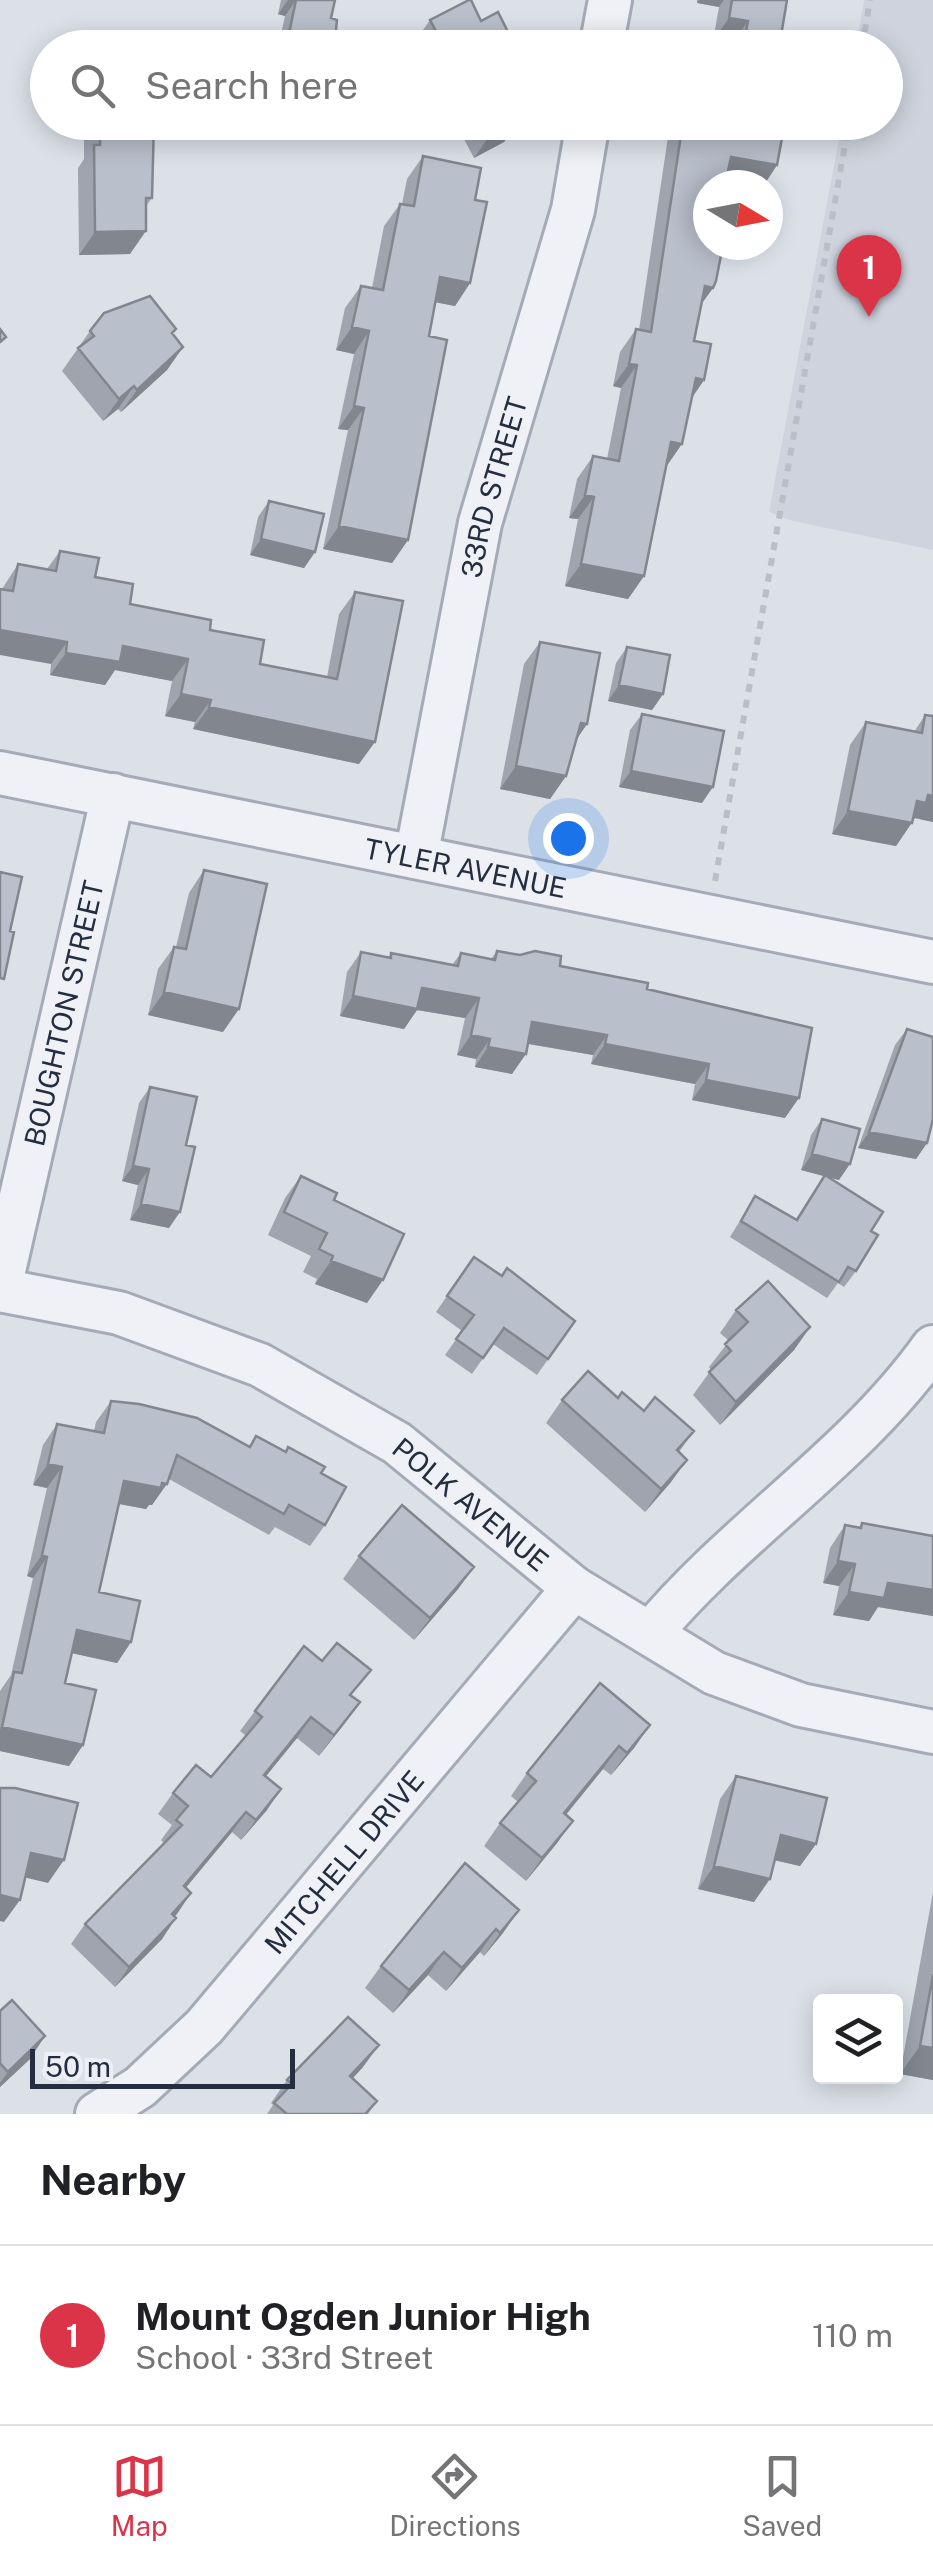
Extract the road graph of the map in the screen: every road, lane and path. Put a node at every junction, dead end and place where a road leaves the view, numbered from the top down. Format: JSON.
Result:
{"nodes":[{"id":1,"x":610,"y":0,"type":"edge"},
{"id":2,"x":870,"y":0,"type":"edge"},
{"id":3,"x":605,"y":30,"type":"edge"},
{"id":4,"x":865,"y":30,"type":"edge"},
{"id":5,"x":585,"y":140,"type":"edge"},
{"id":6,"x":845,"y":140,"type":"edge"},
{"id":7,"x":0,"y":772,"type":"edge"},
{"id":8,"x":112,"y":795,"type":"junction"},
{"id":9,"x":416,"y":857,"type":"junction"},
{"id":10,"x":709,"y":916,"type":"junction"},
{"id":11,"x":933,"y":962,"type":"edge"},
{"id":12,"x":0,"y":1289,"type":"edge"},
{"id":13,"x":933,"y":1347,"type":"edge"},
{"id":14,"x":574,"y":1588,"type":"junction"},
{"id":15,"x":650,"y":1634,"type":"junction"},
{"id":16,"x":933,"y":1732,"type":"edge"},
{"id":17,"x":97,"y":2114,"type":"edge"}],
"edges":[{"from":1,"to":3,"type":"street"},
{"from":2,"to":4,"type":"path"},
{"from":5,"to":9,"type":"street","name":"33RD STREET"},
{"from":6,"to":10,"type":"path"},
{"from":7,"to":8,"type":"street","name":"TYLER AVENUE"},
{"from":8,"to":9,"type":"street","name":"TYLER AVENUE"},
{"from":8,"to":12,"type":"street","name":"BOUGHTON STREET"},
{"from":9,"to":10,"type":"street","name":"TYLER AVENUE"},
{"from":10,"to":11,"type":"street","name":"TYLER AVENUE"},
{"from":12,"to":14,"type":"street","name":"POLK AVENUE"},
{"from":13,"to":15,"type":"street"},
{"from":14,"to":15,"type":"street","name":"POLK AVENUE"},
{"from":14,"to":17,"type":"street","name":"MITCHELL DRIVE"},
{"from":15,"to":16,"type":"street","name":"POLK AVENUE"}]}
